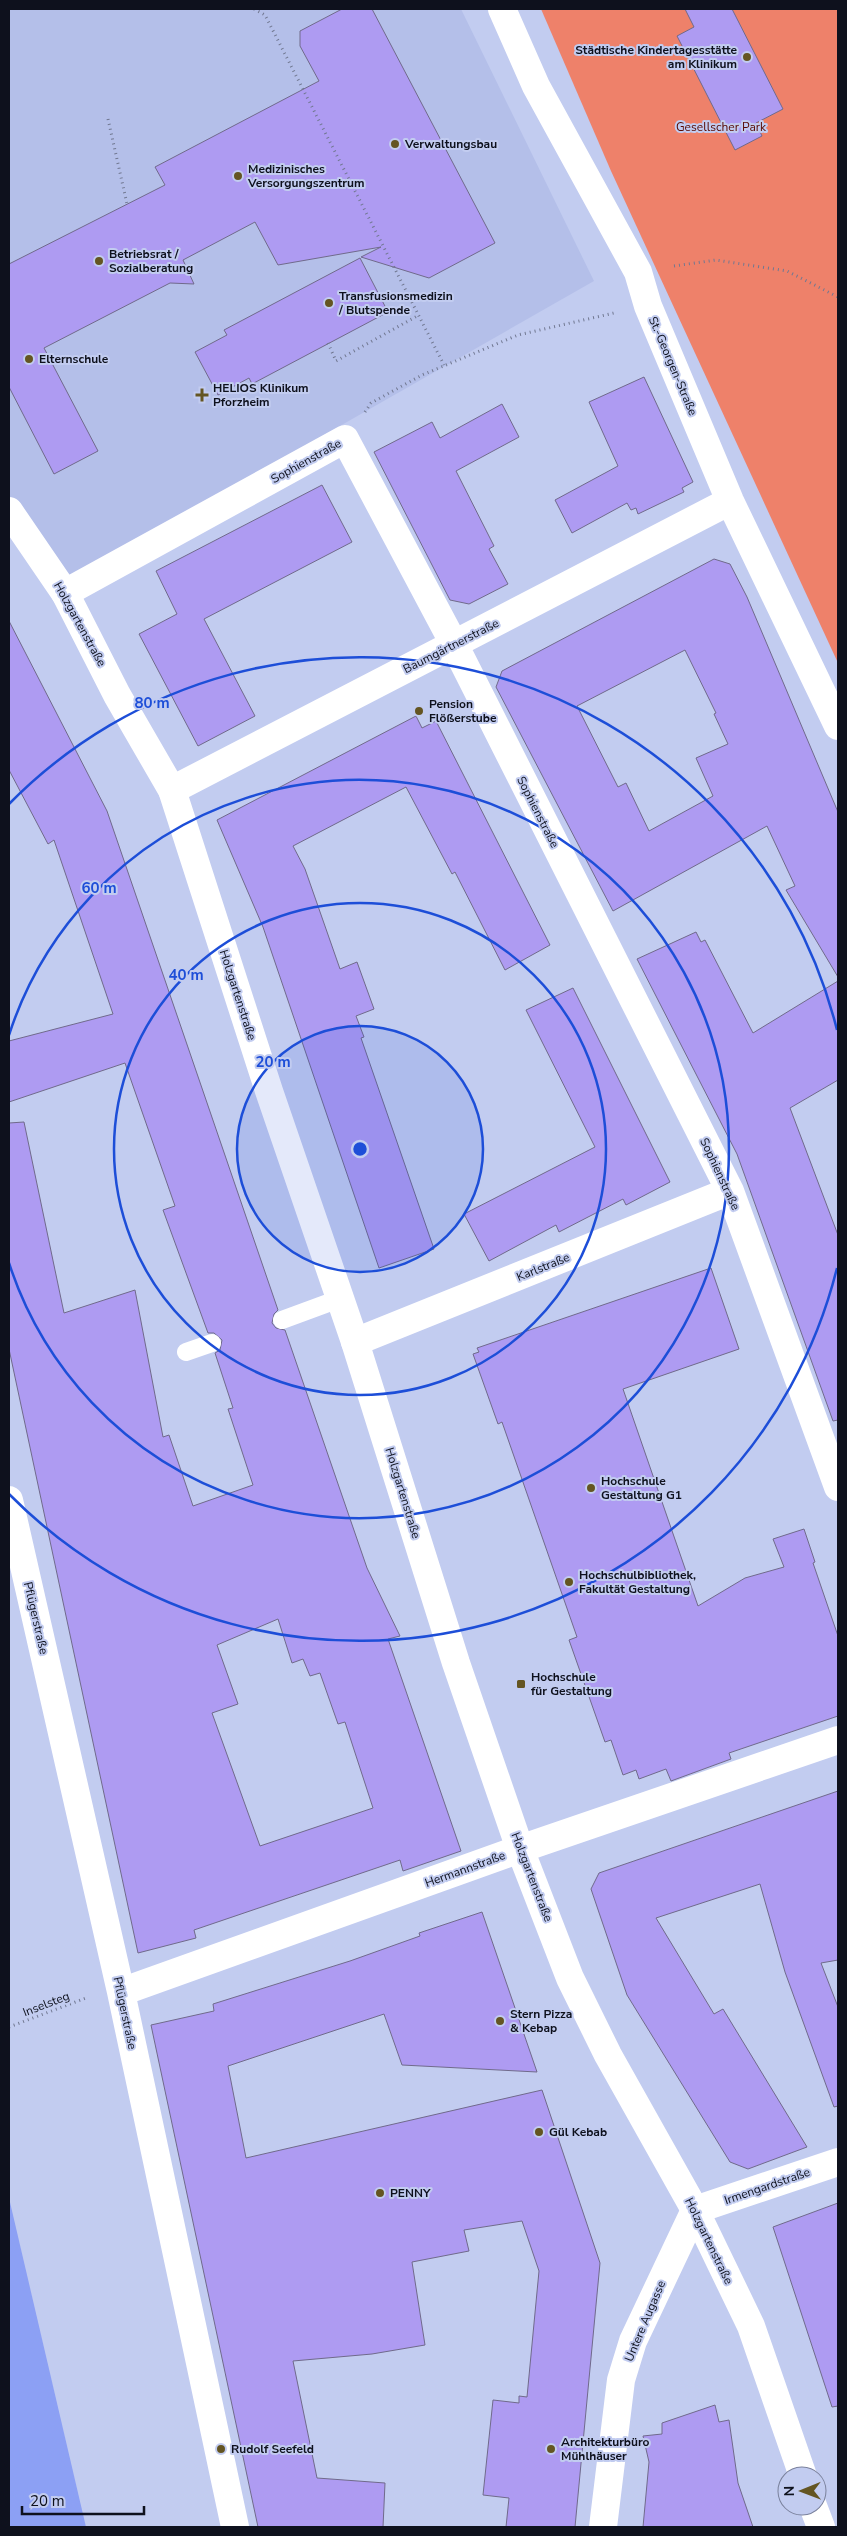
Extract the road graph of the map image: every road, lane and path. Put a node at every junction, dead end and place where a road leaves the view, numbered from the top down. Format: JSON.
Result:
{"nodes":[{"id":1,"x":254,"y":9,"type":"edge"},
{"id":2,"x":502,"y":9,"type":"edge"},
{"id":3,"x":108,"y":119,"type":"dead end"},
{"id":4,"x":127,"y":204,"type":"dead end"},
{"id":5,"x":638,"y":272,"type":"junction"},
{"id":6,"x":838,"y":297,"type":"edge"},
{"id":7,"x":648,"y":306,"type":"junction"},
{"id":8,"x":419,"y":315,"type":"junction"},
{"id":9,"x":328,"y":343,"type":"dead end"},
{"id":10,"x":444,"y":365,"type":"junction"},
{"id":11,"x":345,"y":439,"type":"junction"},
{"id":12,"x":730,"y":502,"type":"junction"},
{"id":13,"x":9,"y":511,"type":"edge"},
{"id":14,"x":65,"y":593,"type":"junction"},
{"id":15,"x":454,"y":644,"type":"junction"},
{"id":16,"x":838,"y":726,"type":"edge"},
{"id":17,"x":172,"y":790,"type":"junction"},
{"id":18,"x":730,"y":1191,"type":"junction"},
{"id":19,"x":339,"y":1299,"type":"junction"},
{"id":20,"x":282,"y":1320,"type":"dead end"},
{"id":21,"x":355,"y":1342,"type":"junction"},
{"id":22,"x":212,"y":1343,"type":"dead end"},
{"id":23,"x":186,"y":1352,"type":"dead end"},
{"id":24,"x":838,"y":1487,"type":"edge"},
{"id":25,"x":9,"y":1500,"type":"edge"},
{"id":26,"x":838,"y":1740,"type":"edge"},
{"id":27,"x":520,"y":1849,"type":"junction"},
{"id":28,"x":121,"y":1992,"type":"junction"},
{"id":29,"x":90,"y":1997,"type":"dead end"},
{"id":30,"x":9,"y":2027,"type":"edge"},
{"id":31,"x":838,"y":2162,"type":"edge"},
{"id":32,"x":695,"y":2210,"type":"junction"},
{"id":33,"x":800,"y":2466,"type":"edge"},
{"id":34,"x":235,"y":2527,"type":"edge"},
{"id":35,"x":603,"y":2527,"type":"edge"}],
"edges":[{"from":1,"to":8,"type":"path"},
{"from":2,"to":5,"type":"street","name":"St.-Georgen-Straße"},
{"from":3,"to":4,"type":"path"},
{"from":5,"to":6,"type":"path"},
{"from":5,"to":7,"type":"street","name":"St.-Georgen-Straße"},
{"from":7,"to":10,"type":"path"},
{"from":7,"to":12,"type":"street","name":"St.-Georgen-Straße"},
{"from":8,"to":9,"type":"path"},
{"from":8,"to":10,"type":"path"},
{"from":10,"to":11,"type":"path"},
{"from":11,"to":14,"type":"street","name":"Sophienstraße"},
{"from":11,"to":15,"type":"street","name":"Sophienstraße"},
{"from":12,"to":15,"type":"street","name":"Baumgärtnerstraße"},
{"from":12,"to":16,"type":"street","name":"St.-Georgen-Straße"},
{"from":13,"to":14,"type":"street","name":"Holzgartenstraße"},
{"from":14,"to":17,"type":"street","name":"Holzgartenstraße"},
{"from":15,"to":17,"type":"street","name":"Baumgärtnerstraße"},
{"from":15,"to":18,"type":"street","name":"Sophienstraße"},
{"from":17,"to":19,"type":"street","name":"Holzgartenstraße"},
{"from":18,"to":21,"type":"street","name":"Karlstraße"},
{"from":18,"to":24,"type":"street","name":"Sophienstraße"},
{"from":19,"to":20,"type":"lane"},
{"from":19,"to":21,"type":"street","name":"Holzgartenstraße"},
{"from":21,"to":27,"type":"street","name":"Holzgartenstraße"},
{"from":22,"to":23,"type":"lane"},
{"from":25,"to":28,"type":"street","name":"Pflügerstraße"},
{"from":26,"to":27,"type":"street","name":"Hermannstraße"},
{"from":27,"to":28,"type":"street","name":"Hermannstraße"},
{"from":27,"to":32,"type":"street","name":"Holzgartenstraße"},
{"from":28,"to":34,"type":"street","name":"Pflügerstraße"},
{"from":29,"to":30,"type":"path","name":"Inselsteg"},
{"from":31,"to":32,"type":"street","name":"Irmengardstraße"},
{"from":32,"to":33,"type":"street","name":"Holzgartenstraße"},
{"from":32,"to":35,"type":"street","name":"Untere Augasse"}]}
